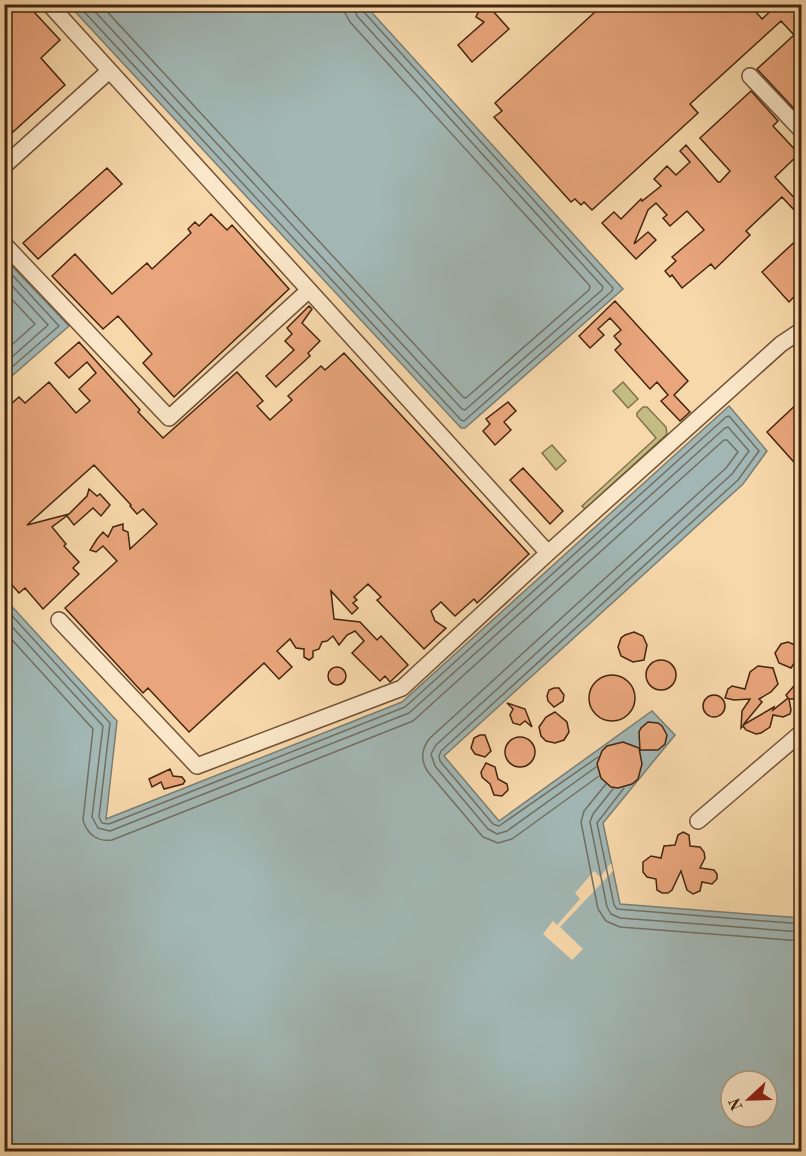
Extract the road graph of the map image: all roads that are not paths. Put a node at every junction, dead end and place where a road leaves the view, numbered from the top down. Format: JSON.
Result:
{"nodes":[{"id":1,"x":49,"y":4,"type":"edge"},
{"id":2,"x":109,"y":71,"type":"junction"},
{"id":3,"x":750,"y":76,"type":"dead end"},
{"id":4,"x":801,"y":131,"type":"edge"},
{"id":5,"x":4,"y":166,"type":"edge"},
{"id":6,"x":4,"y":244,"type":"edge"},
{"id":7,"x":309,"y":290,"type":"junction"},
{"id":8,"x":801,"y":330,"type":"edge"},
{"id":9,"x":548,"y":553,"type":"junction"},
{"id":10,"x":59,"y":620,"type":"dead end"},
{"id":11,"x":801,"y":732,"type":"edge"},
{"id":12,"x":698,"y":821,"type":"dead end"}],
"edges":[{"from":1,"to":2,"type":"street"},
{"from":2,"to":5,"type":"street"},
{"from":2,"to":7,"type":"street"},
{"from":3,"to":4,"type":"street"},
{"from":6,"to":7,"type":"street"},
{"from":7,"to":9,"type":"street"},
{"from":8,"to":9,"type":"street"},
{"from":9,"to":10,"type":"street"},
{"from":11,"to":12,"type":"street"}]}
